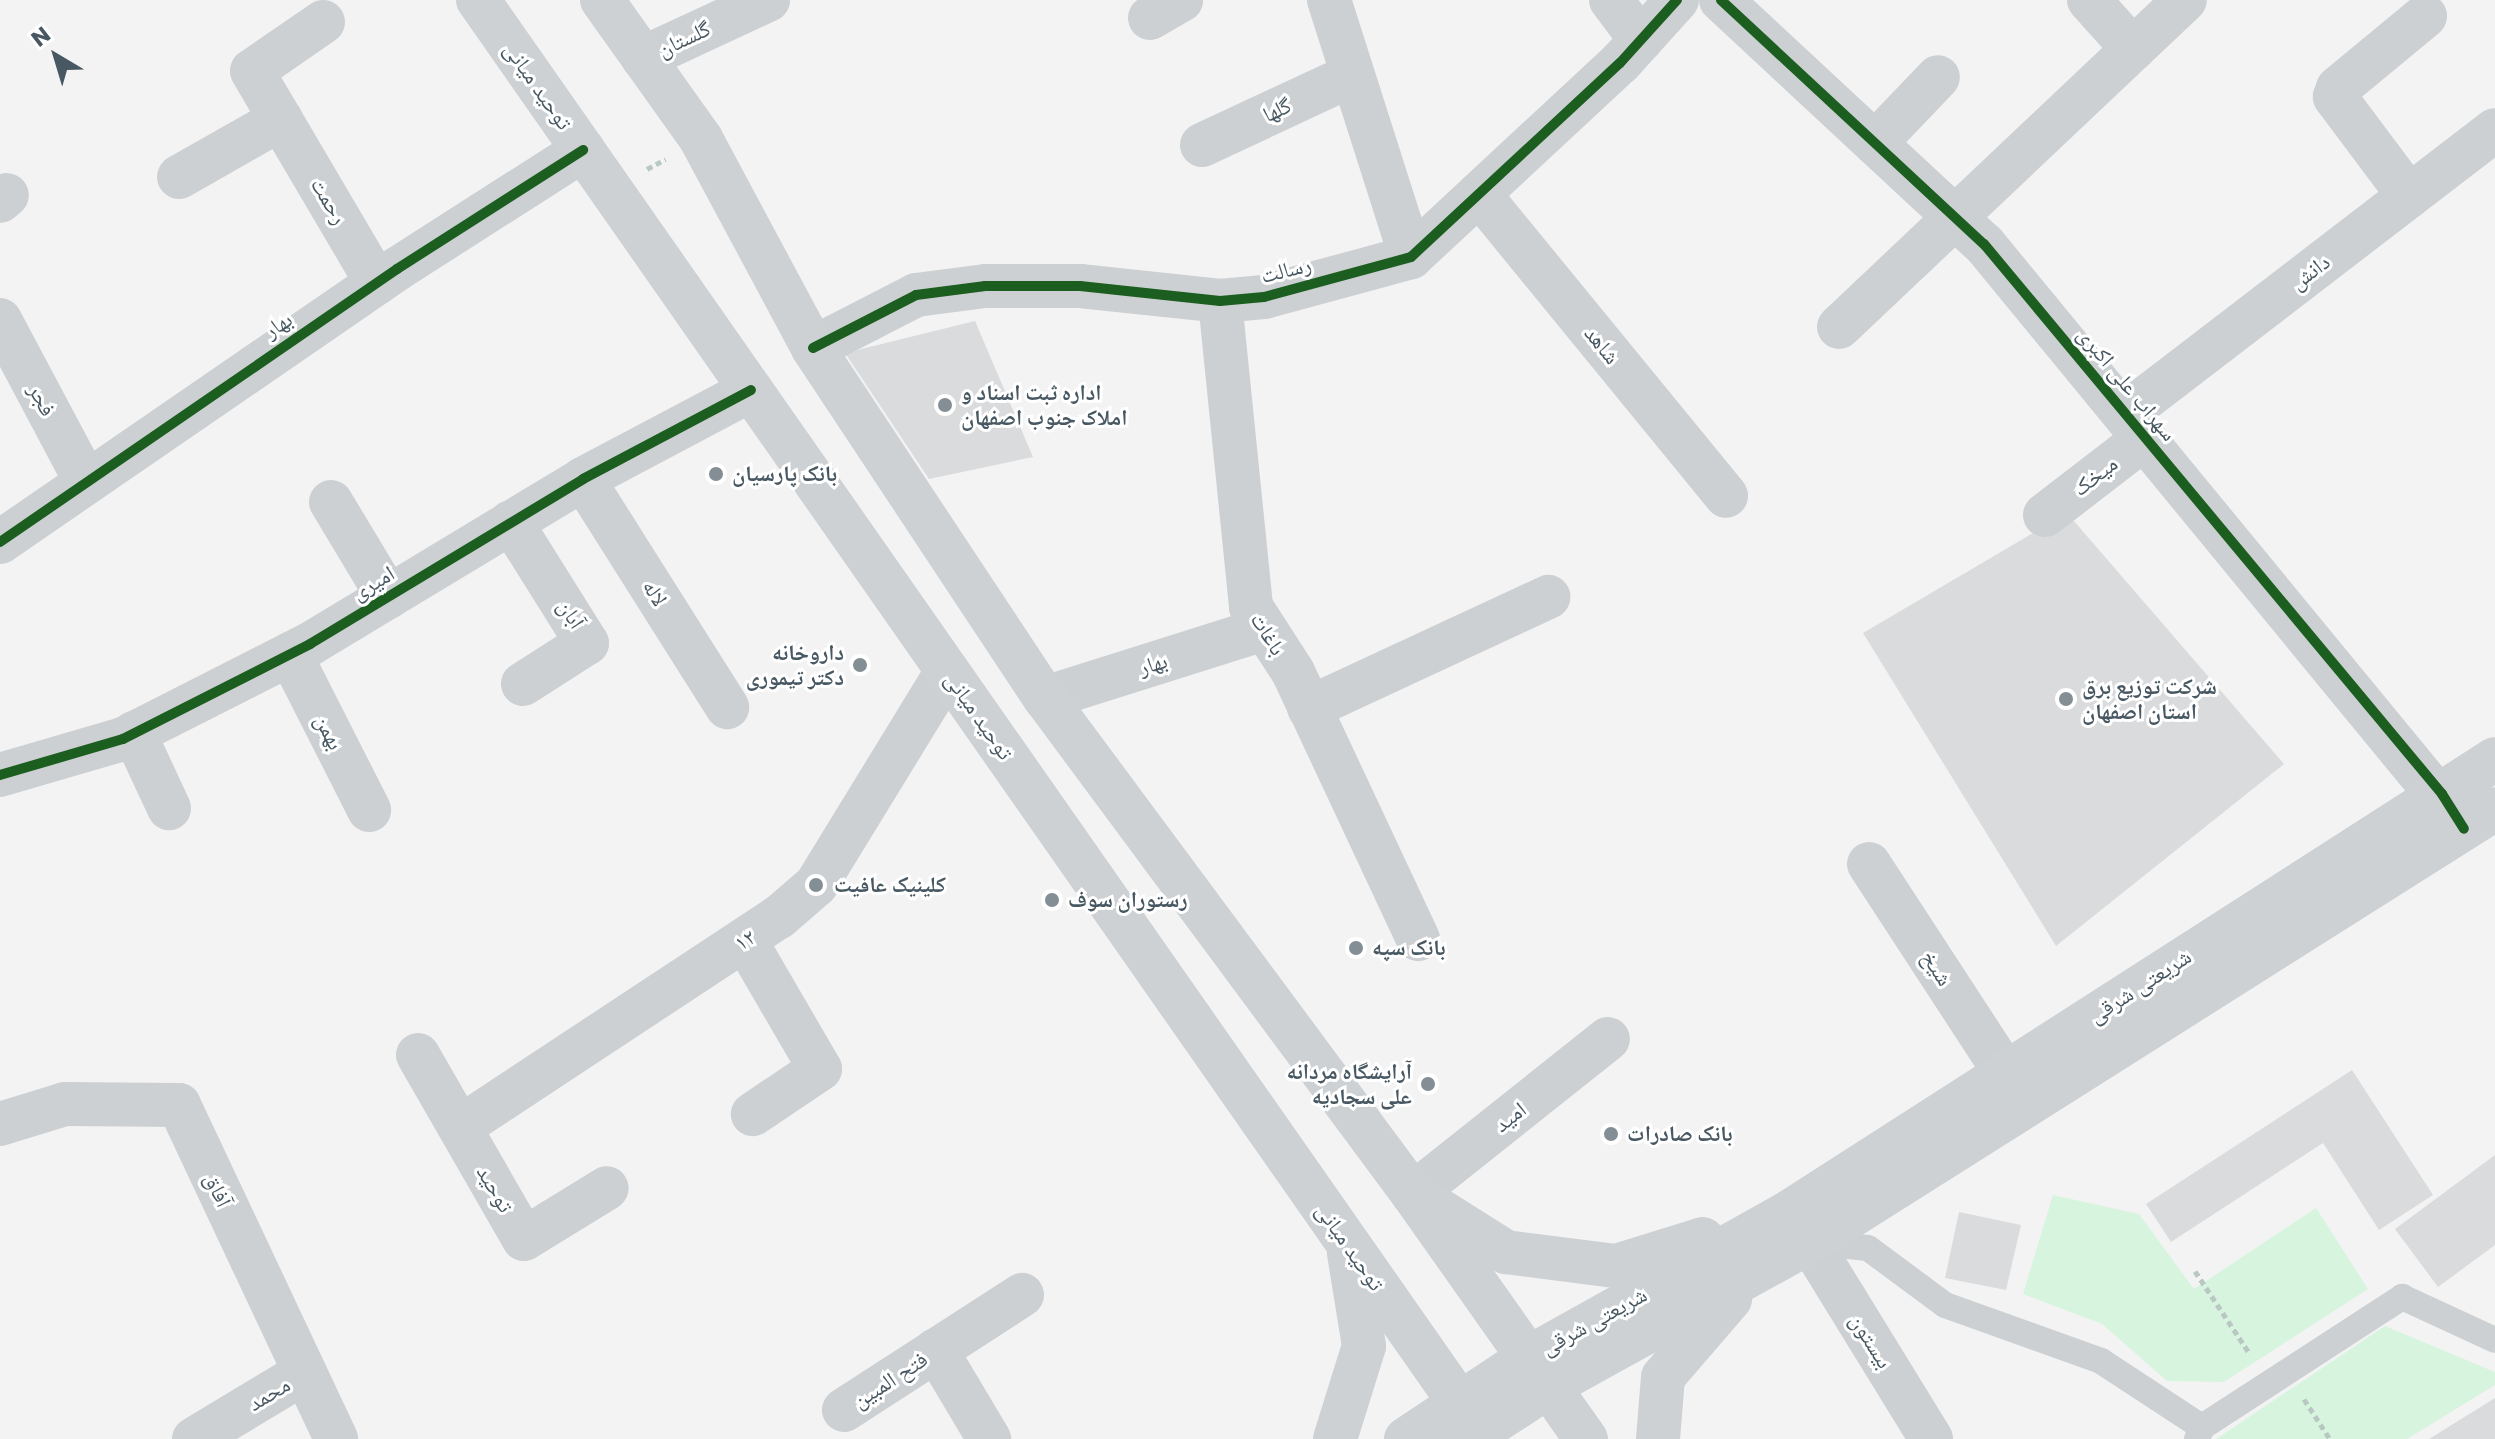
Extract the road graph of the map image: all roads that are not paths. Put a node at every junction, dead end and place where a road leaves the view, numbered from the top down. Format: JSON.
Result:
{"nodes":[{"id":1,"x":478,"y":0,"type":"edge"},
{"id":2,"x":602,"y":0,"type":"edge"},
{"id":3,"x":768,"y":0,"type":"edge"},
{"id":4,"x":1329,"y":0,"type":"edge"},
{"id":5,"x":1611,"y":0,"type":"edge"},
{"id":6,"x":1677,"y":0,"type":"edge"},
{"id":7,"x":1721,"y":0,"type":"edge"},
{"id":8,"x":2089,"y":0,"type":"edge"},
{"id":9,"x":2185,"y":0,"type":"edge"},
{"id":10,"x":2425,"y":16,"type":"dead end"},
{"id":11,"x":323,"y":22,"type":"dead end"},
{"id":12,"x":1641,"y":40,"type":"junction"},
{"id":13,"x":2133,"y":49,"type":"junction"},
{"id":14,"x":643,"y":58,"type":"junction"},
{"id":15,"x":1352,"y":75,"type":"junction"},
{"id":16,"x":1938,"y":77,"type":"dead end"},
{"id":17,"x":281,"y":119,"type":"junction"},
{"id":18,"x":2495,"y":130,"type":"edge"},
{"id":19,"x":1875,"y":143,"type":"junction"},
{"id":20,"x":1202,"y":145,"type":"dead end"},
{"id":21,"x":583,"y":150,"type":"junction"},
{"id":22,"x":179,"y":177,"type":"dead end"},
{"id":23,"x":1479,"y":194,"type":"junction"},
{"id":24,"x":2409,"y":196,"type":"junction"},
{"id":25,"x":1956,"y":217,"type":"junction"},
{"id":26,"x":1411,"y":257,"type":"junction"},
{"id":27,"x":377,"y":283,"type":"junction"},
{"id":28,"x":1220,"y":301,"type":"junction"},
{"id":29,"x":0,"y":320,"type":"edge"},
{"id":30,"x":1839,"y":327,"type":"dead end"},
{"id":31,"x":813,"y":348,"type":"junction"},
{"id":32,"x":751,"y":390,"type":"junction"},
{"id":33,"x":2135,"y":426,"type":"junction"},
{"id":34,"x":583,"y":479,"type":"junction"},
{"id":35,"x":85,"y":480,"type":"junction"},
{"id":36,"x":1726,"y":496,"type":"dead end"},
{"id":37,"x":331,"y":502,"type":"dead end"},
{"id":38,"x":2045,"y":515,"type":"dead end"},
{"id":39,"x":511,"y":522,"type":"junction"},
{"id":40,"x":0,"y":542,"type":"edge"},
{"id":41,"x":961,"y":567,"type":"junction"},
{"id":42,"x":388,"y":597,"type":"junction"},
{"id":43,"x":1548,"y":597,"type":"dead end"},
{"id":44,"x":907,"y":612,"type":"junction"},
{"id":45,"x":1261,"y":630,"type":"junction"},
{"id":46,"x":290,"y":654,"type":"junction"},
{"id":47,"x":947,"y":671,"type":"junction"},
{"id":48,"x":523,"y":684,"type":"dead end"},
{"id":49,"x":1045,"y":698,"type":"junction"},
{"id":50,"x":727,"y":707,"type":"dead end"},
{"id":51,"x":1309,"y":708,"type":"junction"},
{"id":52,"x":134,"y":733,"type":"junction"},
{"id":53,"x":2495,"y":759,"type":"edge"},
{"id":54,"x":0,"y":775,"type":"edge"},
{"id":55,"x":169,"y":808,"type":"dead end"},
{"id":56,"x":369,"y":810,"type":"dead end"},
{"id":57,"x":2467,"y":810,"type":"edge"},
{"id":58,"x":1869,"y":864,"type":"dead end"},
{"id":59,"x":1418,"y":939,"type":"dead end"},
{"id":60,"x":745,"y":940,"type":"junction"},
{"id":61,"x":1608,"y":1039,"type":"dead end"},
{"id":62,"x":418,"y":1055,"type":"dead end"},
{"id":63,"x":2005,"y":1073,"type":"junction"},
{"id":64,"x":753,"y":1114,"type":"dead end"},
{"id":65,"x":0,"y":1124,"type":"edge"},
{"id":66,"x":460,"y":1127,"type":"junction"},
{"id":67,"x":607,"y":1188,"type":"dead end"},
{"id":68,"x":1413,"y":1194,"type":"junction"},
{"id":69,"x":1798,"y":1228,"type":"junction"},
{"id":70,"x":1347,"y":1243,"type":"junction"},
{"id":71,"x":1022,"y":1295,"type":"dead end"},
{"id":72,"x":2495,"y":1340,"type":"edge"},
{"id":73,"x":936,"y":1350,"type":"junction"},
{"id":74,"x":1538,"y":1372,"type":"junction"},
{"id":75,"x":302,"y":1374,"type":"junction"},
{"id":76,"x":844,"y":1410,"type":"dead end"},
{"id":77,"x":1473,"y":1428,"type":"edge"},
{"id":78,"x":2199,"y":1433,"type":"edge"},
{"id":79,"x":194,"y":1439,"type":"edge"},
{"id":80,"x":336,"y":1439,"type":"edge"},
{"id":81,"x":989,"y":1439,"type":"edge"},
{"id":82,"x":1335,"y":1439,"type":"edge"},
{"id":83,"x":1406,"y":1439,"type":"edge"},
{"id":84,"x":1586,"y":1439,"type":"edge"},
{"id":85,"x":1658,"y":1439,"type":"edge"},
{"id":86,"x":1931,"y":1439,"type":"edge"}],
"edges":[{"from":1,"to":21,"type":"main road","name":"توحید میانی"},
{"from":2,"to":14,"type":"main road"},
{"from":3,"to":14,"type":"street","name":"گلستان"},
{"from":4,"to":15,"type":"street"},
{"from":5,"to":12,"type":"street"},
{"from":6,"to":12,"type":"street","name":"رسالت"},
{"from":7,"to":19,"type":"street","name":"سهراب علی اکبری"},
{"from":8,"to":13,"type":"street"},
{"from":9,"to":13,"type":"street"},
{"from":10,"to":24,"type":"street"},
{"from":11,"to":17,"type":"street","name":"رحمت"},
{"from":12,"to":23,"type":"street","name":"رسالت"},
{"from":13,"to":25,"type":"street"},
{"from":14,"to":31,"type":"main road"},
{"from":15,"to":20,"type":"street","name":"گلها"},
{"from":15,"to":26,"type":"street"},
{"from":16,"to":19,"type":"street"},
{"from":17,"to":22,"type":"street"},
{"from":17,"to":27,"type":"street","name":"رحمت"},
{"from":18,"to":24,"type":"street","name":"دانش"},
{"from":19,"to":25,"type":"street","name":"سهراب علی اکبری"},
{"from":21,"to":27,"type":"street","name":"بهار"},
{"from":21,"to":32,"type":"main road","name":"توحید میانی"},
{"from":23,"to":26,"type":"street","name":"رسالت"},
{"from":23,"to":36,"type":"street","name":"شاهد"},
{"from":24,"to":33,"type":"street","name":"دانش"},
{"from":25,"to":30,"type":"street"},
{"from":25,"to":33,"type":"street","name":"سهراب علی اکبری"},
{"from":26,"to":28,"type":"street","name":"رسالت"},
{"from":27,"to":35,"type":"street","name":"بهار"},
{"from":28,"to":31,"type":"street","name":"رسالت"},
{"from":28,"to":45,"type":"street","name":"باغات"},
{"from":29,"to":35,"type":"street","name":"فجر"},
{"from":31,"to":41,"type":"main road"},
{"from":32,"to":34,"type":"street","name":"امیری"},
{"from":32,"to":44,"type":"main road","name":"توحید میانی"},
{"from":33,"to":38,"type":"street","name":"میخک"},
{"from":33,"to":57,"type":"street","name":"سهراب علی اکبری"},
{"from":34,"to":39,"type":"street","name":"امیری"},
{"from":34,"to":50,"type":"street","name":"لاله"},
{"from":35,"to":40,"type":"street","name":"بهار"},
{"from":37,"to":42,"type":"street"},
{"from":39,"to":42,"type":"street","name":"امیری"},
{"from":39,"to":48,"type":"street","name":"آبان"},
{"from":41,"to":44,"type":"main road"},
{"from":41,"to":49,"type":"main road"},
{"from":42,"to":46,"type":"street","name":"امیری"},
{"from":43,"to":51,"type":"street"},
{"from":44,"to":47,"type":"main road","name":"توحید میانی"},
{"from":45,"to":49,"type":"street","name":"بهار"},
{"from":45,"to":51,"type":"street","name":"باغات"},
{"from":46,"to":52,"type":"street","name":"امیری"},
{"from":46,"to":56,"type":"street","name":"بهمن"},
{"from":47,"to":60,"type":"street","name":"۱۲"},
{"from":47,"to":70,"type":"main road","name":"توحید میانی"},
{"from":49,"to":68,"type":"main road"},
{"from":51,"to":59,"type":"street","name":"باغات"},
{"from":52,"to":54,"type":"street","name":"امیری"},
{"from":52,"to":55,"type":"street"},
{"from":53,"to":57,"type":"main road","name":"شریعتی شرقی"},
{"from":57,"to":63,"type":"main road","name":"شریعتی شرقی"},
{"from":57,"to":69,"type":"main road","name":"شریعتی شرقی"},
{"from":58,"to":63,"type":"street","name":"شیخ"},
{"from":60,"to":64,"type":"street"},
{"from":60,"to":66,"type":"street","name":"۱۲"},
{"from":61,"to":68,"type":"street","name":"امید"},
{"from":62,"to":66,"type":"street","name":"توحید"},
{"from":63,"to":69,"type":"main road","name":"شریعتی شرقی"},
{"from":65,"to":75,"type":"street","name":"آفاق"},
{"from":66,"to":67,"type":"street","name":"توحید"},
{"from":68,"to":69,"type":"main road"},
{"from":68,"to":74,"type":"main road"},
{"from":69,"to":74,"type":"main road","name":"شریعتی شرقی"},
{"from":69,"to":78,"type":"lane"},
{"from":69,"to":85,"type":"main road"},
{"from":69,"to":86,"type":"street","name":"بیستون"},
{"from":70,"to":77,"type":"main road","name":"توحید میانی"},
{"from":70,"to":82,"type":"main road"},
{"from":71,"to":73,"type":"street","name":"فتح المبین"},
{"from":72,"to":78,"type":"lane"},
{"from":73,"to":76,"type":"street","name":"فتح المبین"},
{"from":73,"to":81,"type":"street","name":"فتح المبین"},
{"from":74,"to":77,"type":"main road","name":"شریعتی شرقی"},
{"from":74,"to":84,"type":"main road"},
{"from":75,"to":79,"type":"street","name":"محمد"},
{"from":75,"to":80,"type":"street","name":"آفاق"},
{"from":77,"to":83,"type":"main road","name":"شریعتی شرقی"}]}
